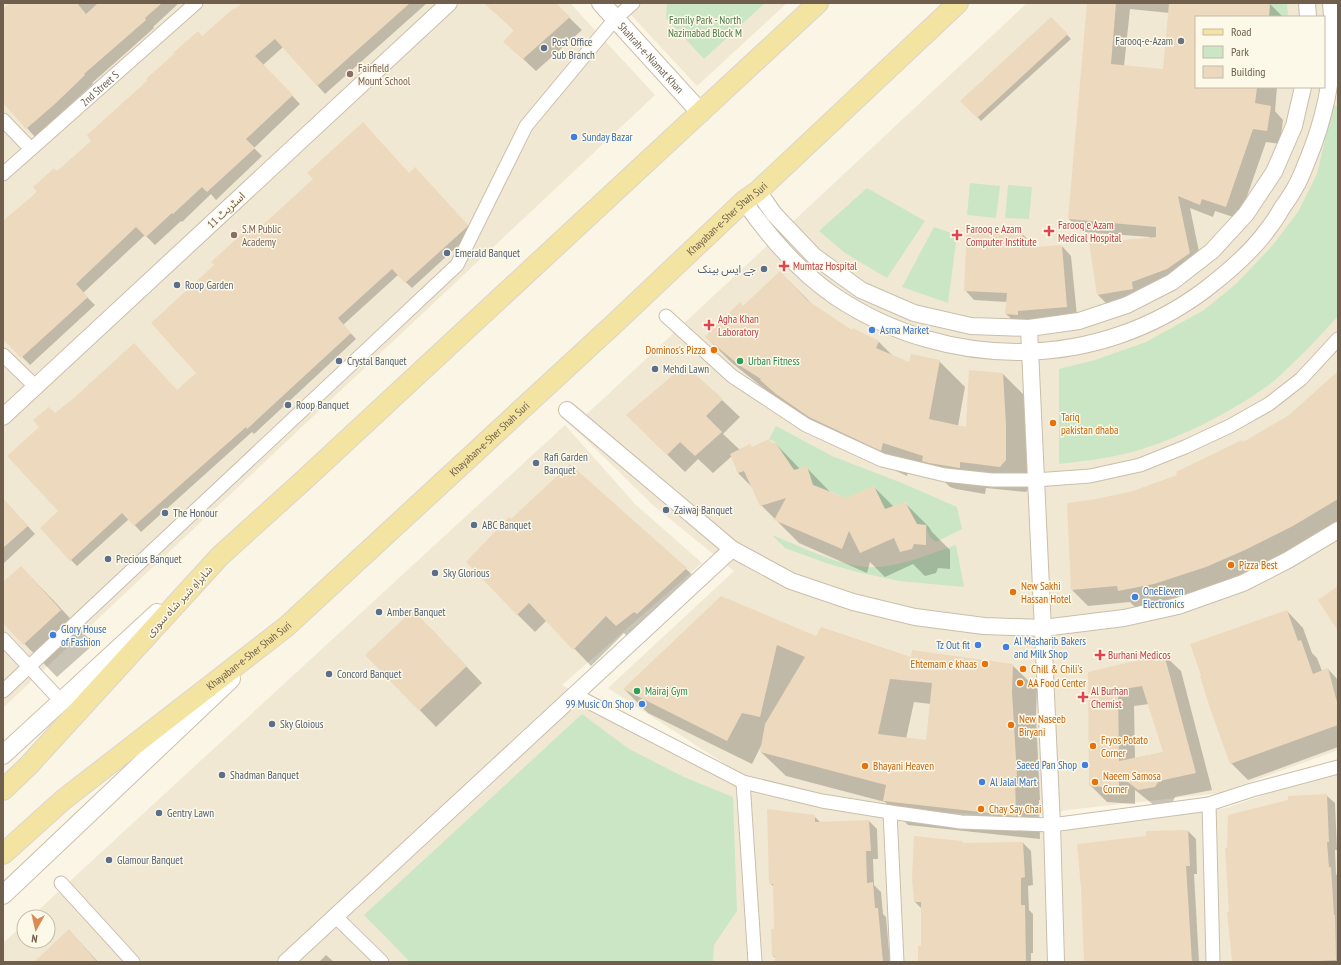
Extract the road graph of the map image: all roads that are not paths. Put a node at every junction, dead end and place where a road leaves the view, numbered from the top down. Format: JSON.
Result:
{"nodes":[{"id":1,"x":196,"y":3,"type":"edge"},
{"id":2,"x":449,"y":3,"type":"edge"},
{"id":3,"x":601,"y":3,"type":"edge"},
{"id":4,"x":632,"y":3,"type":"edge"},
{"id":5,"x":818,"y":3,"type":"edge"},
{"id":6,"x":958,"y":3,"type":"edge"},
{"id":7,"x":1307,"y":3,"type":"edge"},
{"id":8,"x":1331,"y":3,"type":"edge"},
{"id":9,"x":1308,"y":16,"type":"edge"},
{"id":10,"x":615,"y":19,"type":"junction"},
{"id":11,"x":1331,"y":80,"type":"edge"},
{"id":12,"x":1303,"y":88,"type":"edge"},
{"id":13,"x":700,"y":113,"type":"junction"},
{"id":14,"x":3,"y":120,"type":"edge"},
{"id":15,"x":31,"y":149,"type":"junction"},
{"id":16,"x":3,"y":174,"type":"edge"},
{"id":17,"x":751,"y":196,"type":"junction"},
{"id":18,"x":666,"y":316,"type":"dead end"},
{"id":19,"x":1029,"y":328,"type":"junction"},
{"id":20,"x":1338,"y":339,"type":"edge"},
{"id":21,"x":1030,"y":353,"type":"junction"},
{"id":22,"x":3,"y":355,"type":"edge"},
{"id":23,"x":36,"y":387,"type":"junction"},
{"id":24,"x":568,"y":410,"type":"dead end"},
{"id":25,"x":3,"y":417,"type":"edge"},
{"id":26,"x":1035,"y":480,"type":"junction"},
{"id":27,"x":1338,"y":530,"type":"edge"},
{"id":28,"x":732,"y":549,"type":"junction"},
{"id":29,"x":220,"y":556,"type":"junction"},
{"id":30,"x":287,"y":626,"type":"junction"},
{"id":31,"x":1043,"y":628,"type":"junction"},
{"id":32,"x":3,"y":639,"type":"edge"},
{"id":33,"x":29,"y":667,"type":"junction"},
{"id":34,"x":3,"y":690,"type":"edge"},
{"id":35,"x":575,"y":695,"type":"junction"},
{"id":36,"x":61,"y":701,"type":"junction"},
{"id":37,"x":3,"y":755,"type":"edge"},
{"id":38,"x":1338,"y":767,"type":"edge"},
{"id":39,"x":743,"y":782,"type":"junction"},
{"id":40,"x":3,"y":790,"type":"edge"},
{"id":41,"x":1209,"y":804,"type":"junction"},
{"id":42,"x":890,"y":812,"type":"junction"},
{"id":43,"x":1052,"y":825,"type":"junction"},
{"id":44,"x":3,"y":854,"type":"edge"},
{"id":45,"x":62,"y":883,"type":"dead end"},
{"id":46,"x":3,"y":896,"type":"edge"},
{"id":47,"x":335,"y":916,"type":"junction"},
{"id":48,"x":133,"y":962,"type":"edge"},
{"id":49,"x":286,"y":962,"type":"edge"},
{"id":50,"x":382,"y":962,"type":"edge"},
{"id":51,"x":755,"y":962,"type":"edge"},
{"id":52,"x":897,"y":962,"type":"edge"},
{"id":53,"x":1056,"y":962,"type":"edge"},
{"id":54,"x":1213,"y":962,"type":"edge"}],
"edges":[{"from":1,"to":15,"type":"street","name":"2nd Street S"},
{"from":2,"to":23,"type":"street","name":"اسٹریٹ 11"},
{"from":3,"to":10,"type":"main road","name":"Shahrah-e-Niamat Khan"},
{"from":4,"to":10,"type":"street"},
{"from":5,"to":13,"type":"main road"},
{"from":6,"to":17,"type":"main road","name":"Khayaban-e-Sher Shah Suri"},
{"from":7,"to":9,"type":"street"},
{"from":8,"to":11,"type":"street"},
{"from":10,"to":13,"type":"main road","name":"Shahrah-e-Niamat Khan"},
{"from":10,"to":33,"type":"street"},
{"from":11,"to":21,"type":"street"},
{"from":12,"to":19,"type":"street"},
{"from":13,"to":29,"type":"main road"},
{"from":14,"to":15,"type":"street"},
{"from":15,"to":16,"type":"street","name":"2nd Street S"},
{"from":17,"to":19,"type":"street"},
{"from":17,"to":21,"type":"street"},
{"from":17,"to":30,"type":"main road","name":"Khayaban-e-Sher Shah Suri"},
{"from":18,"to":26,"type":"street"},
{"from":19,"to":21,"type":"street"},
{"from":20,"to":26,"type":"street"},
{"from":21,"to":26,"type":"street"},
{"from":22,"to":23,"type":"street"},
{"from":23,"to":25,"type":"street","name":"اسٹریٹ 11"},
{"from":24,"to":28,"type":"street"},
{"from":26,"to":31,"type":"street"},
{"from":27,"to":31,"type":"street"},
{"from":28,"to":31,"type":"street"},
{"from":28,"to":35,"type":"street"},
{"from":29,"to":36,"type":"main road","name":"شاہراہِ شیر شاہ سوری"},
{"from":29,"to":40,"type":"main road","name":"شاہراہِ شیر شاہ سوری"},
{"from":30,"to":44,"type":"main road","name":"Khayaban-e-Sher Shah Suri"},
{"from":30,"to":46,"type":"main road"},
{"from":31,"to":43,"type":"street"},
{"from":32,"to":33,"type":"street"},
{"from":33,"to":34,"type":"street"},
{"from":33,"to":36,"type":"street"},
{"from":35,"to":39,"type":"street"},
{"from":35,"to":47,"type":"street"},
{"from":36,"to":37,"type":"main road","name":"شاہراہِ شیر شاہ سوری"},
{"from":38,"to":41,"type":"street"},
{"from":39,"to":42,"type":"street"},
{"from":39,"to":51,"type":"street"},
{"from":41,"to":43,"type":"street"},
{"from":41,"to":54,"type":"street"},
{"from":42,"to":43,"type":"street"},
{"from":42,"to":52,"type":"street"},
{"from":43,"to":53,"type":"street"},
{"from":45,"to":48,"type":"street"},
{"from":47,"to":49,"type":"street"},
{"from":47,"to":50,"type":"street"}]}
